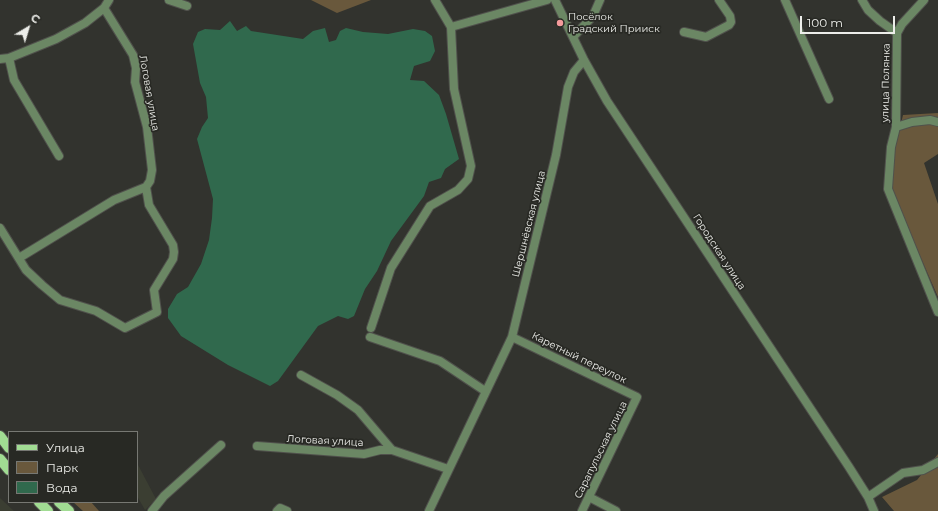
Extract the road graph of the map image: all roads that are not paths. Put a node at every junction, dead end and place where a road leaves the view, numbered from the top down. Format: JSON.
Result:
{"nodes":[{"id":1,"x":109,"y":0,"type":"edge"},
{"id":2,"x":169,"y":0,"type":"edge"},
{"id":3,"x":435,"y":0,"type":"edge"},
{"id":4,"x":547,"y":0,"type":"edge"},
{"id":5,"x":555,"y":0,"type":"edge"},
{"id":6,"x":600,"y":0,"type":"edge"},
{"id":7,"x":719,"y":0,"type":"edge"},
{"id":8,"x":786,"y":0,"type":"edge"},
{"id":9,"x":862,"y":0,"type":"edge"},
{"id":10,"x":924,"y":0,"type":"edge"},
{"id":11,"x":187,"y":6,"type":"dead end"},
{"id":12,"x":104,"y":8,"type":"junction"},
{"id":13,"x":451,"y":27,"type":"junction"},
{"id":14,"x":684,"y":32,"type":"dead end"},
{"id":15,"x":897,"y":32,"type":"junction"},
{"id":16,"x":573,"y":37,"type":"junction"},
{"id":17,"x":9,"y":58,"type":"junction"},
{"id":18,"x":0,"y":59,"type":"edge"},
{"id":19,"x":584,"y":60,"type":"junction"},
{"id":20,"x":829,"y":99,"type":"dead end"},
{"id":21,"x":938,"y":122,"type":"edge"},
{"id":22,"x":896,"y":127,"type":"junction"},
{"id":23,"x":59,"y":156,"type":"dead end"},
{"id":24,"x":146,"y":187,"type":"junction"},
{"id":25,"x":0,"y":228,"type":"edge"},
{"id":26,"x":19,"y":258,"type":"junction"},
{"id":27,"x":938,"y":312,"type":"edge"},
{"id":28,"x":371,"y":328,"type":"dead end"},
{"id":29,"x":512,"y":337,"type":"junction"},
{"id":30,"x":370,"y":338,"type":"dead end"},
{"id":31,"x":302,"y":375,"type":"dead end"},
{"id":32,"x":485,"y":391,"type":"junction"},
{"id":33,"x":637,"y":397,"type":"joint"},
{"id":34,"x":0,"y":436,"type":"edge"},
{"id":35,"x":221,"y":445,"type":"dead end"},
{"id":36,"x":257,"y":446,"type":"dead end"},
{"id":37,"x":8,"y":447,"type":"edge"},
{"id":38,"x":392,"y":450,"type":"junction"},
{"id":39,"x":0,"y":459,"type":"edge"},
{"id":40,"x":938,"y":462,"type":"edge"},
{"id":41,"x":8,"y":469,"type":"edge"},
{"id":42,"x":448,"y":469,"type":"junction"},
{"id":43,"x":868,"y":496,"type":"junction"},
{"id":44,"x":589,"y":497,"type":"junction"},
{"id":45,"x":40,"y":503,"type":"edge"},
{"id":46,"x":60,"y":503,"type":"edge"},
{"id":47,"x":48,"y":511,"type":"edge"},
{"id":48,"x":69,"y":511,"type":"edge"},
{"id":49,"x":152,"y":511,"type":"edge"},
{"id":50,"x":277,"y":511,"type":"edge"},
{"id":51,"x":287,"y":511,"type":"edge"},
{"id":52,"x":428,"y":511,"type":"edge"},
{"id":53,"x":582,"y":511,"type":"edge"},
{"id":54,"x":616,"y":511,"type":"edge"},
{"id":55,"x":874,"y":511,"type":"edge"}],
"edges":[{"from":1,"to":12,"type":"street"},
{"from":2,"to":11,"type":"street"},
{"from":3,"to":13,"type":"street"},
{"from":4,"to":13,"type":"street"},
{"from":5,"to":16,"type":"street","name":"Городская улица"},
{"from":6,"to":16,"type":"street"},
{"from":7,"to":14,"type":"street"},
{"from":8,"to":20,"type":"street"},
{"from":9,"to":15,"type":"street"},
{"from":10,"to":15,"type":"street","name":"улица Полянка"},
{"from":12,"to":17,"type":"street"},
{"from":12,"to":24,"type":"street","name":"Логовая улица"},
{"from":13,"to":28,"type":"street"},
{"from":15,"to":22,"type":"street","name":"улица Полянка"},
{"from":16,"to":19,"type":"street","name":"Городская улица"},
{"from":17,"to":18,"type":"street"},
{"from":17,"to":23,"type":"street"},
{"from":19,"to":29,"type":"street","name":"Шершнёвская улица"},
{"from":19,"to":43,"type":"street","name":"Городская улица"},
{"from":21,"to":22,"type":"street"},
{"from":22,"to":27,"type":"street","name":"улица Полянка"},
{"from":24,"to":26,"type":"street"},
{"from":24,"to":26,"type":"street"},
{"from":25,"to":26,"type":"street"},
{"from":29,"to":32,"type":"street","name":"Шершнёвская улица"},
{"from":29,"to":33,"type":"street","name":"Каретный переулок"},
{"from":30,"to":32,"type":"street"},
{"from":31,"to":38,"type":"street"},
{"from":32,"to":42,"type":"street","name":"Шершнёвская улица"},
{"from":33,"to":44,"type":"street","name":"Сарапульская улица"},
{"from":34,"to":37,"type":"main road"},
{"from":35,"to":49,"type":"street"},
{"from":36,"to":38,"type":"street","name":"Логовая улица"},
{"from":38,"to":42,"type":"street"},
{"from":39,"to":41,"type":"main road"},
{"from":40,"to":43,"type":"street"},
{"from":42,"to":52,"type":"street","name":"Шершнёвская улица"},
{"from":43,"to":55,"type":"street","name":"Городская улица"},
{"from":44,"to":53,"type":"street","name":"Сарапульская улица"},
{"from":44,"to":54,"type":"street"},
{"from":45,"to":47,"type":"main road"},
{"from":46,"to":48,"type":"main road"},
{"from":50,"to":51,"type":"street"}]}
